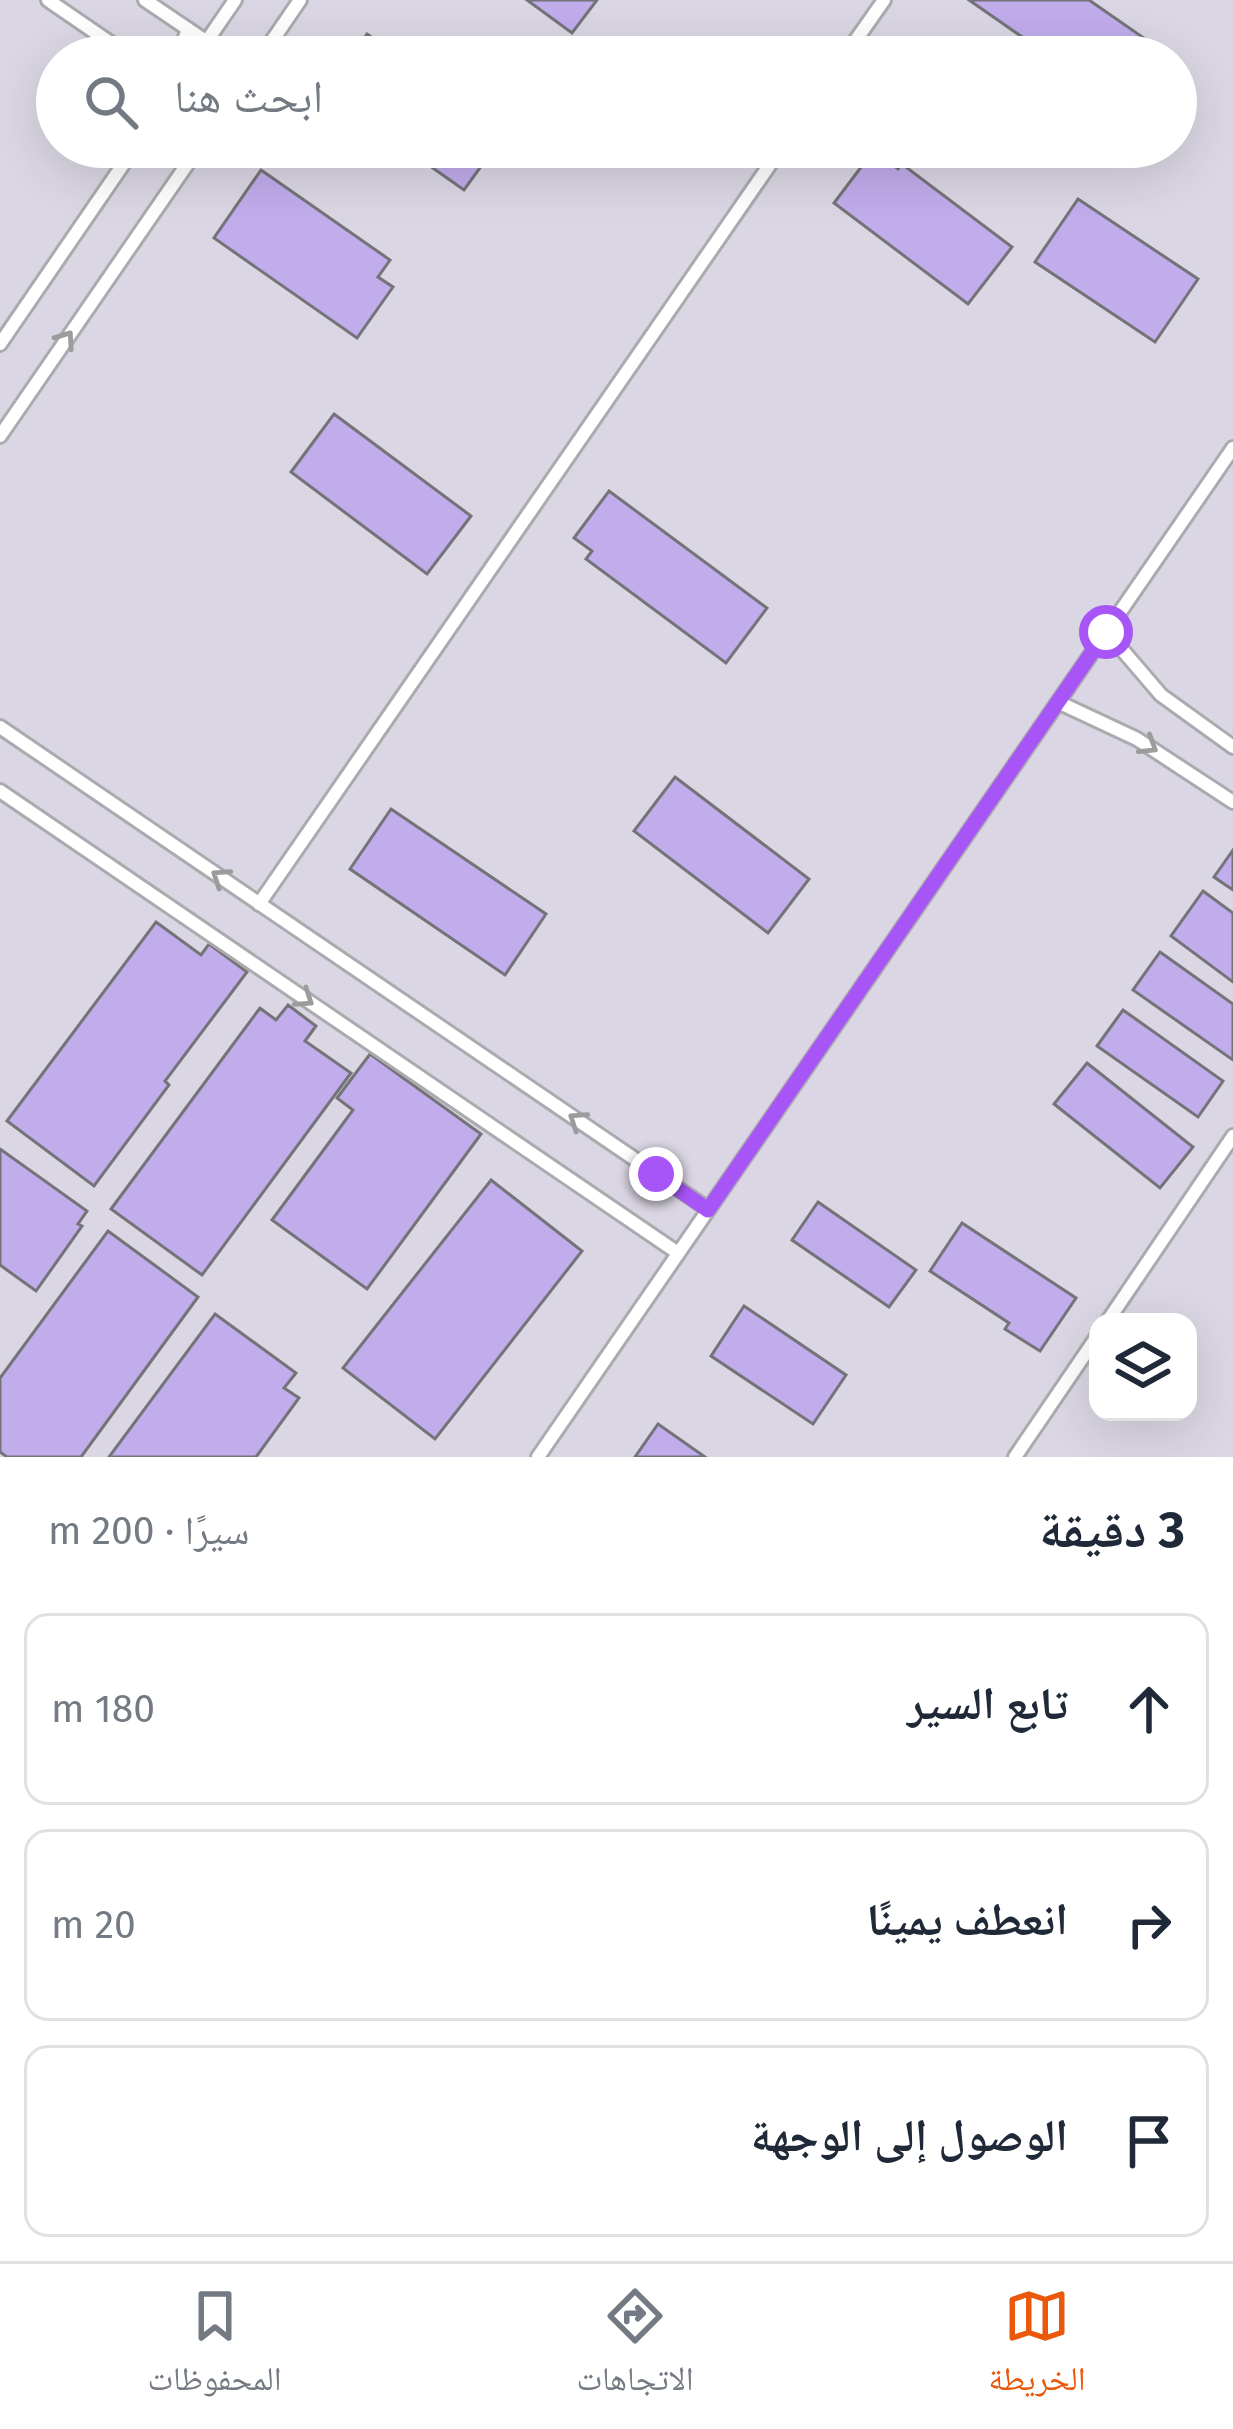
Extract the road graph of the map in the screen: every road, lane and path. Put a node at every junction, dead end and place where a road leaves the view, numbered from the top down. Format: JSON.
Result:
{"nodes":[{"id":1,"x":48,"y":0,"type":"edge"},
{"id":2,"x":145,"y":0,"type":"edge"},
{"id":3,"x":235,"y":0,"type":"edge"},
{"id":4,"x":300,"y":0,"type":"edge"},
{"id":5,"x":884,"y":0,"type":"edge"},
{"id":6,"x":188,"y":29,"type":"junction"},
{"id":7,"x":100,"y":36,"type":"edge"},
{"id":8,"x":186,"y":36,"type":"edge"},
{"id":9,"x":198,"y":36,"type":"edge"},
{"id":10,"x":211,"y":36,"type":"edge"},
{"id":11,"x":275,"y":36,"type":"edge"},
{"id":12,"x":859,"y":36,"type":"edge"},
{"id":13,"x":121,"y":168,"type":"edge"},
{"id":14,"x":185,"y":168,"type":"edge"},
{"id":15,"x":767,"y":168,"type":"edge"},
{"id":16,"x":0,"y":344,"type":"edge"},
{"id":17,"x":0,"y":436,"type":"edge"},
{"id":18,"x":1233,"y":448,"type":"edge"},
{"id":19,"x":1106,"y":632,"type":"junction"},
{"id":20,"x":1058,"y":702,"type":"junction"},
{"id":21,"x":0,"y":727,"type":"edge"},
{"id":22,"x":1233,"y":747,"type":"edge"},
{"id":23,"x":0,"y":791,"type":"edge"},
{"id":24,"x":1233,"y":802,"type":"edge"},
{"id":25,"x":259,"y":904,"type":"junction"},
{"id":26,"x":1233,"y":1136,"type":"edge"},
{"id":27,"x":708,"y":1210,"type":"junction"},
{"id":28,"x":679,"y":1253,"type":"junction"},
{"id":29,"x":1113,"y":1313,"type":"edge"},
{"id":30,"x":1089,"y":1348,"type":"edge"},
{"id":31,"x":538,"y":1457,"type":"edge"},
{"id":32,"x":1016,"y":1457,"type":"edge"}],
"edges":[{"from":1,"to":7,"type":"lane"},
{"from":2,"to":6,"type":"lane"},
{"from":3,"to":10,"type":"lane"},
{"from":4,"to":11,"type":"lane"},
{"from":5,"to":12,"type":"lane"},
{"from":6,"to":8,"type":"lane"},
{"from":6,"to":9,"type":"lane"},
{"from":13,"to":16,"type":"lane"},
{"from":17,"to":14,"type":"lane","one_way":true},
{"from":15,"to":25,"type":"lane"},
{"from":18,"to":19,"type":"lane"},
{"from":19,"to":20,"type":"lane"},
{"from":19,"to":22,"type":"lane"},
{"from":20,"to":24,"type":"lane","one_way":true},
{"from":20,"to":27,"type":"lane"},
{"from":25,"to":21,"type":"lane","one_way":true},
{"from":23,"to":28,"type":"lane","one_way":true},
{"from":27,"to":25,"type":"lane","one_way":true},
{"from":26,"to":29,"type":"lane"},
{"from":27,"to":28,"type":"lane"},
{"from":28,"to":31,"type":"lane"},
{"from":30,"to":32,"type":"lane"}]}
